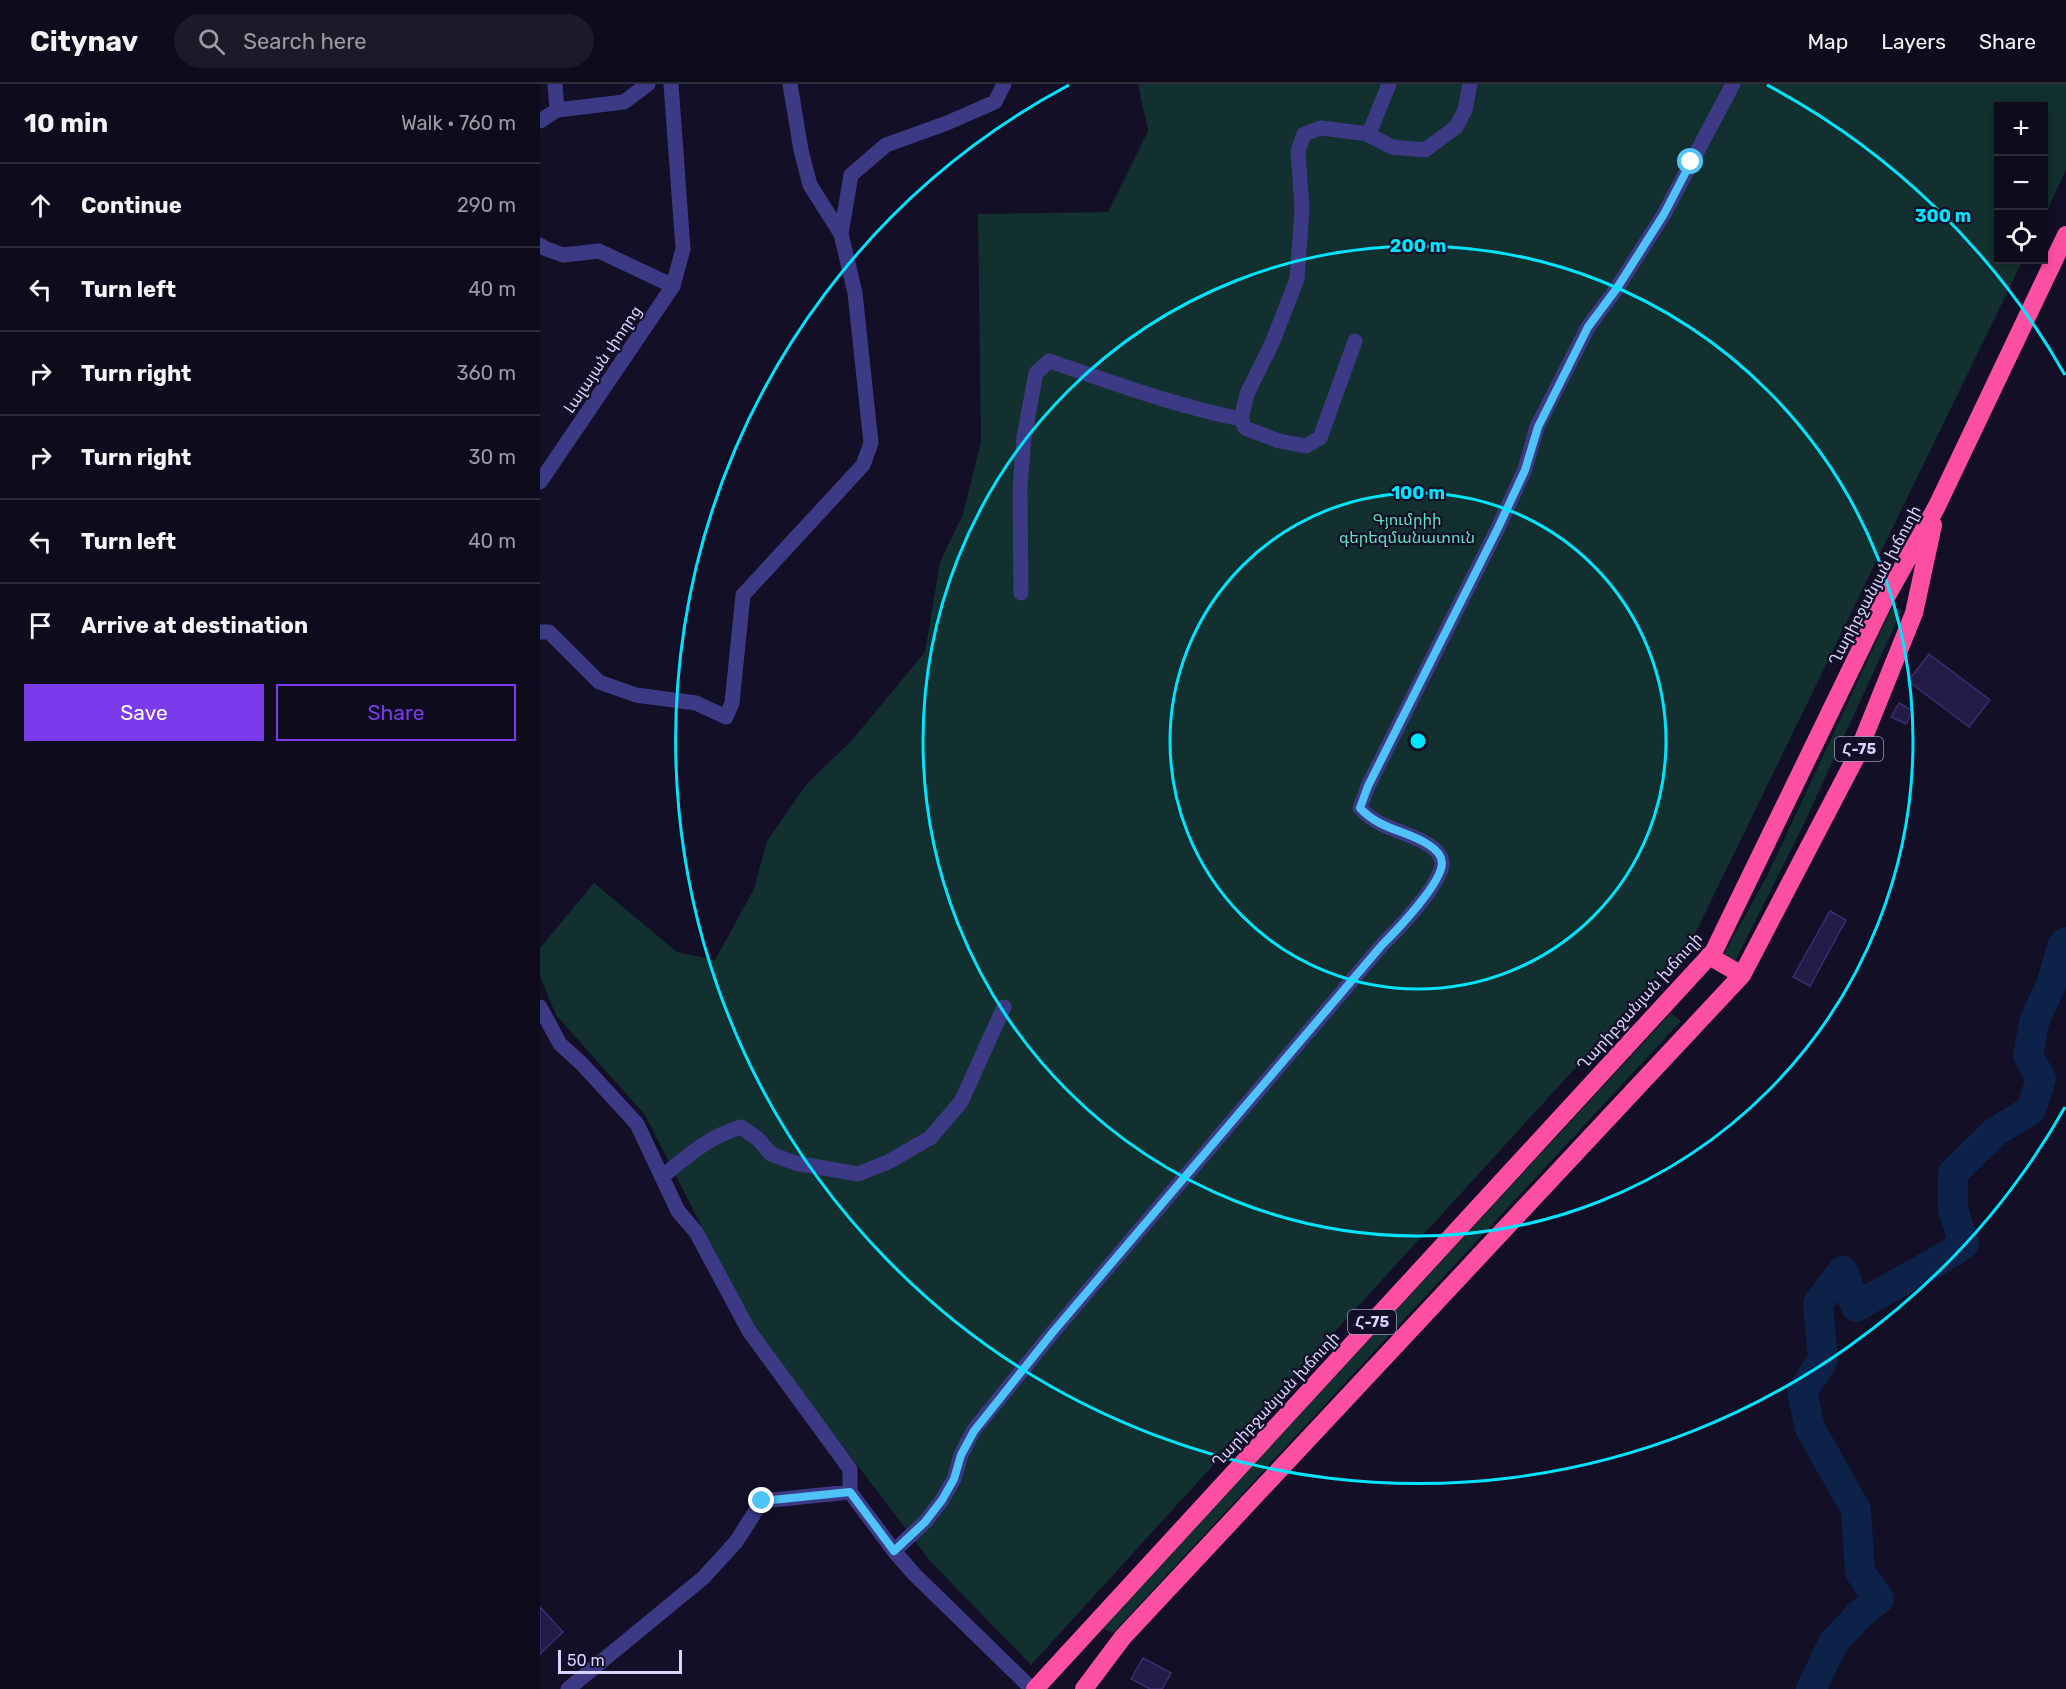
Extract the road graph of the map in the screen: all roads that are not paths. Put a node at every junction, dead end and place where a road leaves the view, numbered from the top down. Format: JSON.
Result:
{"nodes":[{"id":1,"x":555,"y":84,"type":"edge"},
{"id":2,"x":648,"y":84,"type":"edge"},
{"id":3,"x":671,"y":84,"type":"edge"},
{"id":4,"x":790,"y":84,"type":"edge"},
{"id":5,"x":1004,"y":84,"type":"edge"},
{"id":6,"x":1389,"y":84,"type":"edge"},
{"id":7,"x":1470,"y":84,"type":"edge"},
{"id":8,"x":1733,"y":84,"type":"edge"},
{"id":9,"x":557,"y":110,"type":"junction"},
{"id":10,"x":540,"y":121,"type":"edge"},
{"id":11,"x":1365,"y":133,"type":"junction"},
{"id":12,"x":841,"y":234,"type":"junction"},
{"id":13,"x":2066,"y":234,"type":"edge"},
{"id":14,"x":540,"y":245,"type":"edge"},
{"id":15,"x":673,"y":286,"type":"junction"},
{"id":16,"x":1355,"y":341,"type":"dead end"},
{"id":17,"x":1241,"y":419,"type":"junction"},
{"id":18,"x":540,"y":482,"type":"edge"},
{"id":19,"x":1937,"y":506,"type":"junction"},
{"id":20,"x":1021,"y":593,"type":"dead end"},
{"id":21,"x":540,"y":632,"type":"edge"},
{"id":22,"x":1709,"y":956,"type":"junction"},
{"id":23,"x":1742,"y":975,"type":"junction"},
{"id":24,"x":540,"y":1007,"type":"edge"},
{"id":25,"x":1004,"y":1007,"type":"dead end"},
{"id":26,"x":662,"y":1177,"type":"junction"},
{"id":27,"x":850,"y":1492,"type":"junction"},
{"id":28,"x":894,"y":1551,"type":"junction"},
{"id":29,"x":568,"y":1689,"type":"edge"},
{"id":30,"x":1033,"y":1689,"type":"edge"},
{"id":31,"x":1083,"y":1689,"type":"edge"}],
"edges":[{"from":1,"to":9,"type":"street"},
{"from":2,"to":9,"type":"street"},
{"from":3,"to":15,"type":"street","name":"Լալայան փողոց"},
{"from":4,"to":12,"type":"street"},
{"from":5,"to":12,"type":"street"},
{"from":6,"to":11,"type":"street"},
{"from":7,"to":11,"type":"street"},
{"from":8,"to":28,"type":"street"},
{"from":9,"to":10,"type":"street"},
{"from":11,"to":17,"type":"street"},
{"from":12,"to":21,"type":"street"},
{"from":13,"to":19,"type":"highway","number":"Հ-75"},
{"from":14,"to":15,"type":"street"},
{"from":15,"to":18,"type":"street","name":"Լալայան փողոց"},
{"from":16,"to":17,"type":"street"},
{"from":17,"to":20,"type":"street"},
{"from":19,"to":22,"type":"highway","name":"Ղարիբջանյան խճուղի","number":"Հ-75"},
{"from":19,"to":23,"type":"highway","name":"Ղարիբջանյան խճուղի","number":"Հ-75"},
{"from":22,"to":23,"type":"highway"},
{"from":22,"to":30,"type":"highway","name":"Ղարիբջանյան խճուղի","number":"Հ-75"},
{"from":23,"to":31,"type":"highway","name":"Ղարիբջանյան խճուղի","number":"Հ-75"},
{"from":24,"to":26,"type":"street"},
{"from":25,"to":26,"type":"street"},
{"from":26,"to":27,"type":"street"},
{"from":27,"to":28,"type":"street"},
{"from":27,"to":29,"type":"street"},
{"from":28,"to":30,"type":"street"}]}
